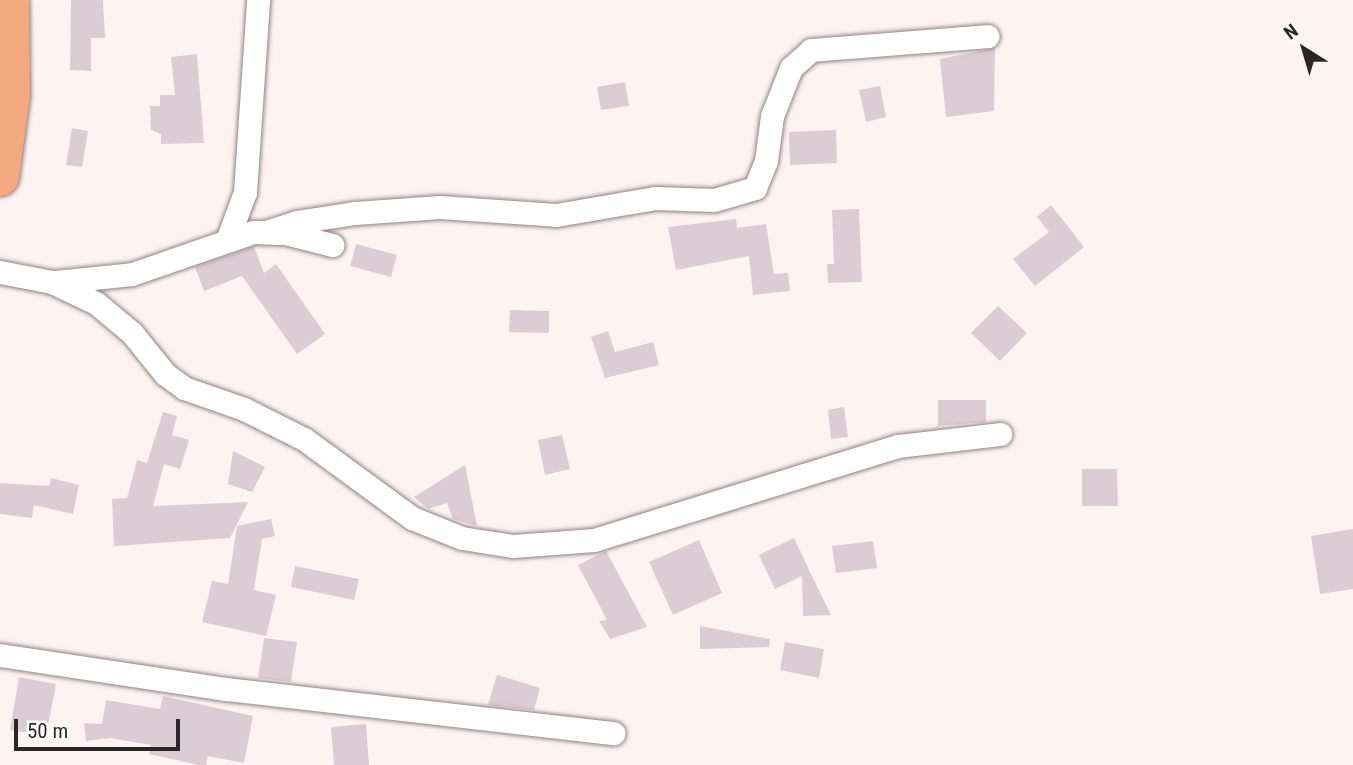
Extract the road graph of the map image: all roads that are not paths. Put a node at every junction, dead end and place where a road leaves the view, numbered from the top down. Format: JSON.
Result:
{"nodes":[{"id":1,"x":10,"y":0,"type":"edge"},
{"id":2,"x":258,"y":0,"type":"edge"},
{"id":3,"x":987,"y":36,"type":"dead end"},
{"id":4,"x":0,"y":177,"type":"edge"},
{"id":5,"x":266,"y":232,"type":"junction"},
{"id":6,"x":228,"y":238,"type":"junction"},
{"id":7,"x":332,"y":245,"type":"dead end"},
{"id":8,"x":0,"y":272,"type":"edge"},
{"id":9,"x":52,"y":282,"type":"junction"},
{"id":10,"x":1000,"y":434,"type":"dead end"},
{"id":11,"x":0,"y":655,"type":"edge"},
{"id":12,"x":614,"y":733,"type":"dead end"}],
"edges":[{"from":1,"to":4,"type":"highway"},
{"from":2,"to":6,"type":"street"},
{"from":3,"to":5,"type":"street"},
{"from":5,"to":6,"type":"street"},
{"from":5,"to":7,"type":"street"},
{"from":6,"to":9,"type":"street"},
{"from":8,"to":9,"type":"street"},
{"from":9,"to":10,"type":"street"},
{"from":11,"to":12,"type":"street"}]}
